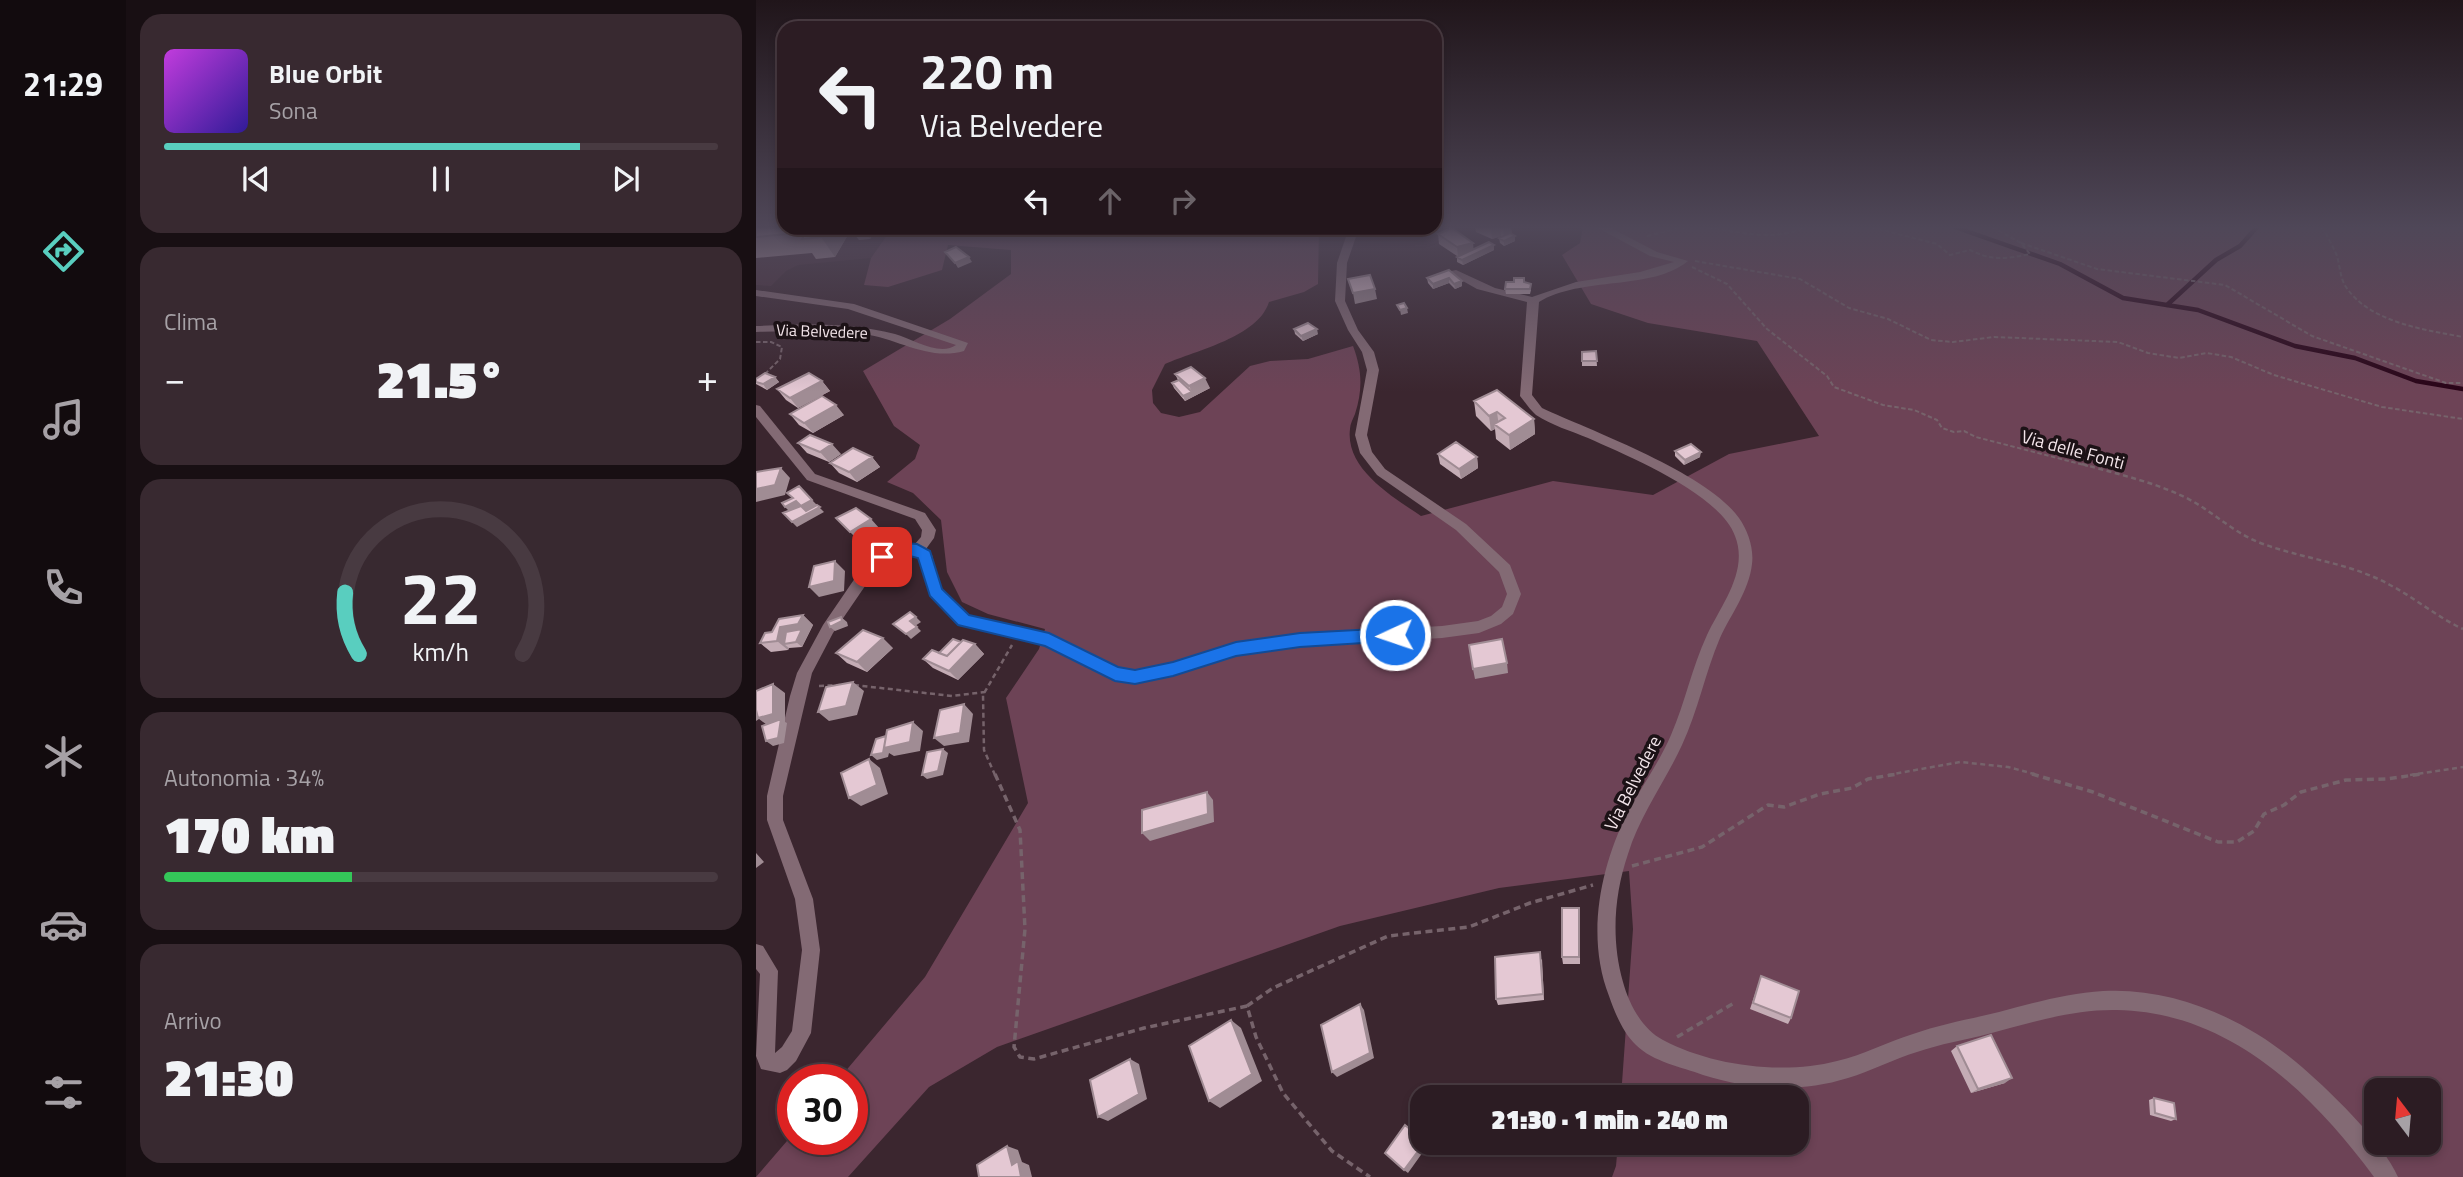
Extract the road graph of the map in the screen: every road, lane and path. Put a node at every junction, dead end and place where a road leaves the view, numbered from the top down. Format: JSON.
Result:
{"nodes":[{"id":1,"x":1341,"y":282,"type":"edge"},
{"id":2,"x":1473,"y":282,"type":"edge"},
{"id":3,"x":1589,"y":282,"type":"edge"},
{"id":4,"x":1723,"y":282,"type":"edge"},
{"id":5,"x":1805,"y":282,"type":"edge"},
{"id":6,"x":2200,"y":282,"type":"edge"},
{"id":7,"x":2344,"y":282,"type":"edge"},
{"id":8,"x":756,"y":293,"type":"edge"},
{"id":9,"x":1534,"y":300,"type":"junction"},
{"id":10,"x":756,"y":329,"type":"edge"},
{"id":11,"x":2463,"y":337,"type":"edge"},
{"id":12,"x":756,"y":342,"type":"edge"},
{"id":13,"x":756,"y":380,"type":"edge"},
{"id":14,"x":2463,"y":383,"type":"edge"},
{"id":15,"x":756,"y":409,"type":"edge"},
{"id":16,"x":2463,"y":419,"type":"edge"},
{"id":17,"x":917,"y":550,"type":"junction"},
{"id":18,"x":2463,"y":629,"type":"edge"},
{"id":19,"x":1020,"y":633,"type":"junction"},
{"id":20,"x":801,"y":686,"type":"junction"},
{"id":21,"x":985,"y":692,"type":"junction"},
{"id":22,"x":2463,"y":767,"type":"edge"},
{"id":23,"x":1613,"y":878,"type":"junction"},
{"id":24,"x":756,"y":953,"type":"edge"},
{"id":25,"x":1734,"y":1003,"type":"dead end"},
{"id":26,"x":1247,"y":1006,"type":"junction"},
{"id":27,"x":1658,"y":1049,"type":"junction"},
{"id":28,"x":1370,"y":1177,"type":"edge"},
{"id":29,"x":2387,"y":1177,"type":"edge"}],
"edges":[{"from":1,"to":19,"type":"street"},
{"from":2,"to":9,"type":"street"},
{"from":3,"to":9,"type":"street"},
{"from":4,"to":18,"type":"path","name":"Via delle Fonti"},
{"from":5,"to":16,"type":"path"},
{"from":6,"to":14,"type":"path"},
{"from":7,"to":11,"type":"path"},
{"from":8,"to":10,"type":"street","name":"Via Belvedere"},
{"from":9,"to":23,"type":"street","name":"Via Belvedere"},
{"from":12,"to":13,"type":"path"},
{"from":15,"to":17,"type":"street"},
{"from":17,"to":19,"type":"street"},
{"from":17,"to":20,"type":"street"},
{"from":19,"to":21,"type":"path"},
{"from":20,"to":21,"type":"path"},
{"from":20,"to":24,"type":"street"},
{"from":21,"to":26,"type":"path"},
{"from":22,"to":23,"type":"path"},
{"from":23,"to":26,"type":"path"},
{"from":23,"to":27,"type":"street","name":"Via Belvedere"},
{"from":25,"to":27,"type":"path"},
{"from":26,"to":28,"type":"path"},
{"from":27,"to":29,"type":"street","name":"Via Belvedere"}]}
